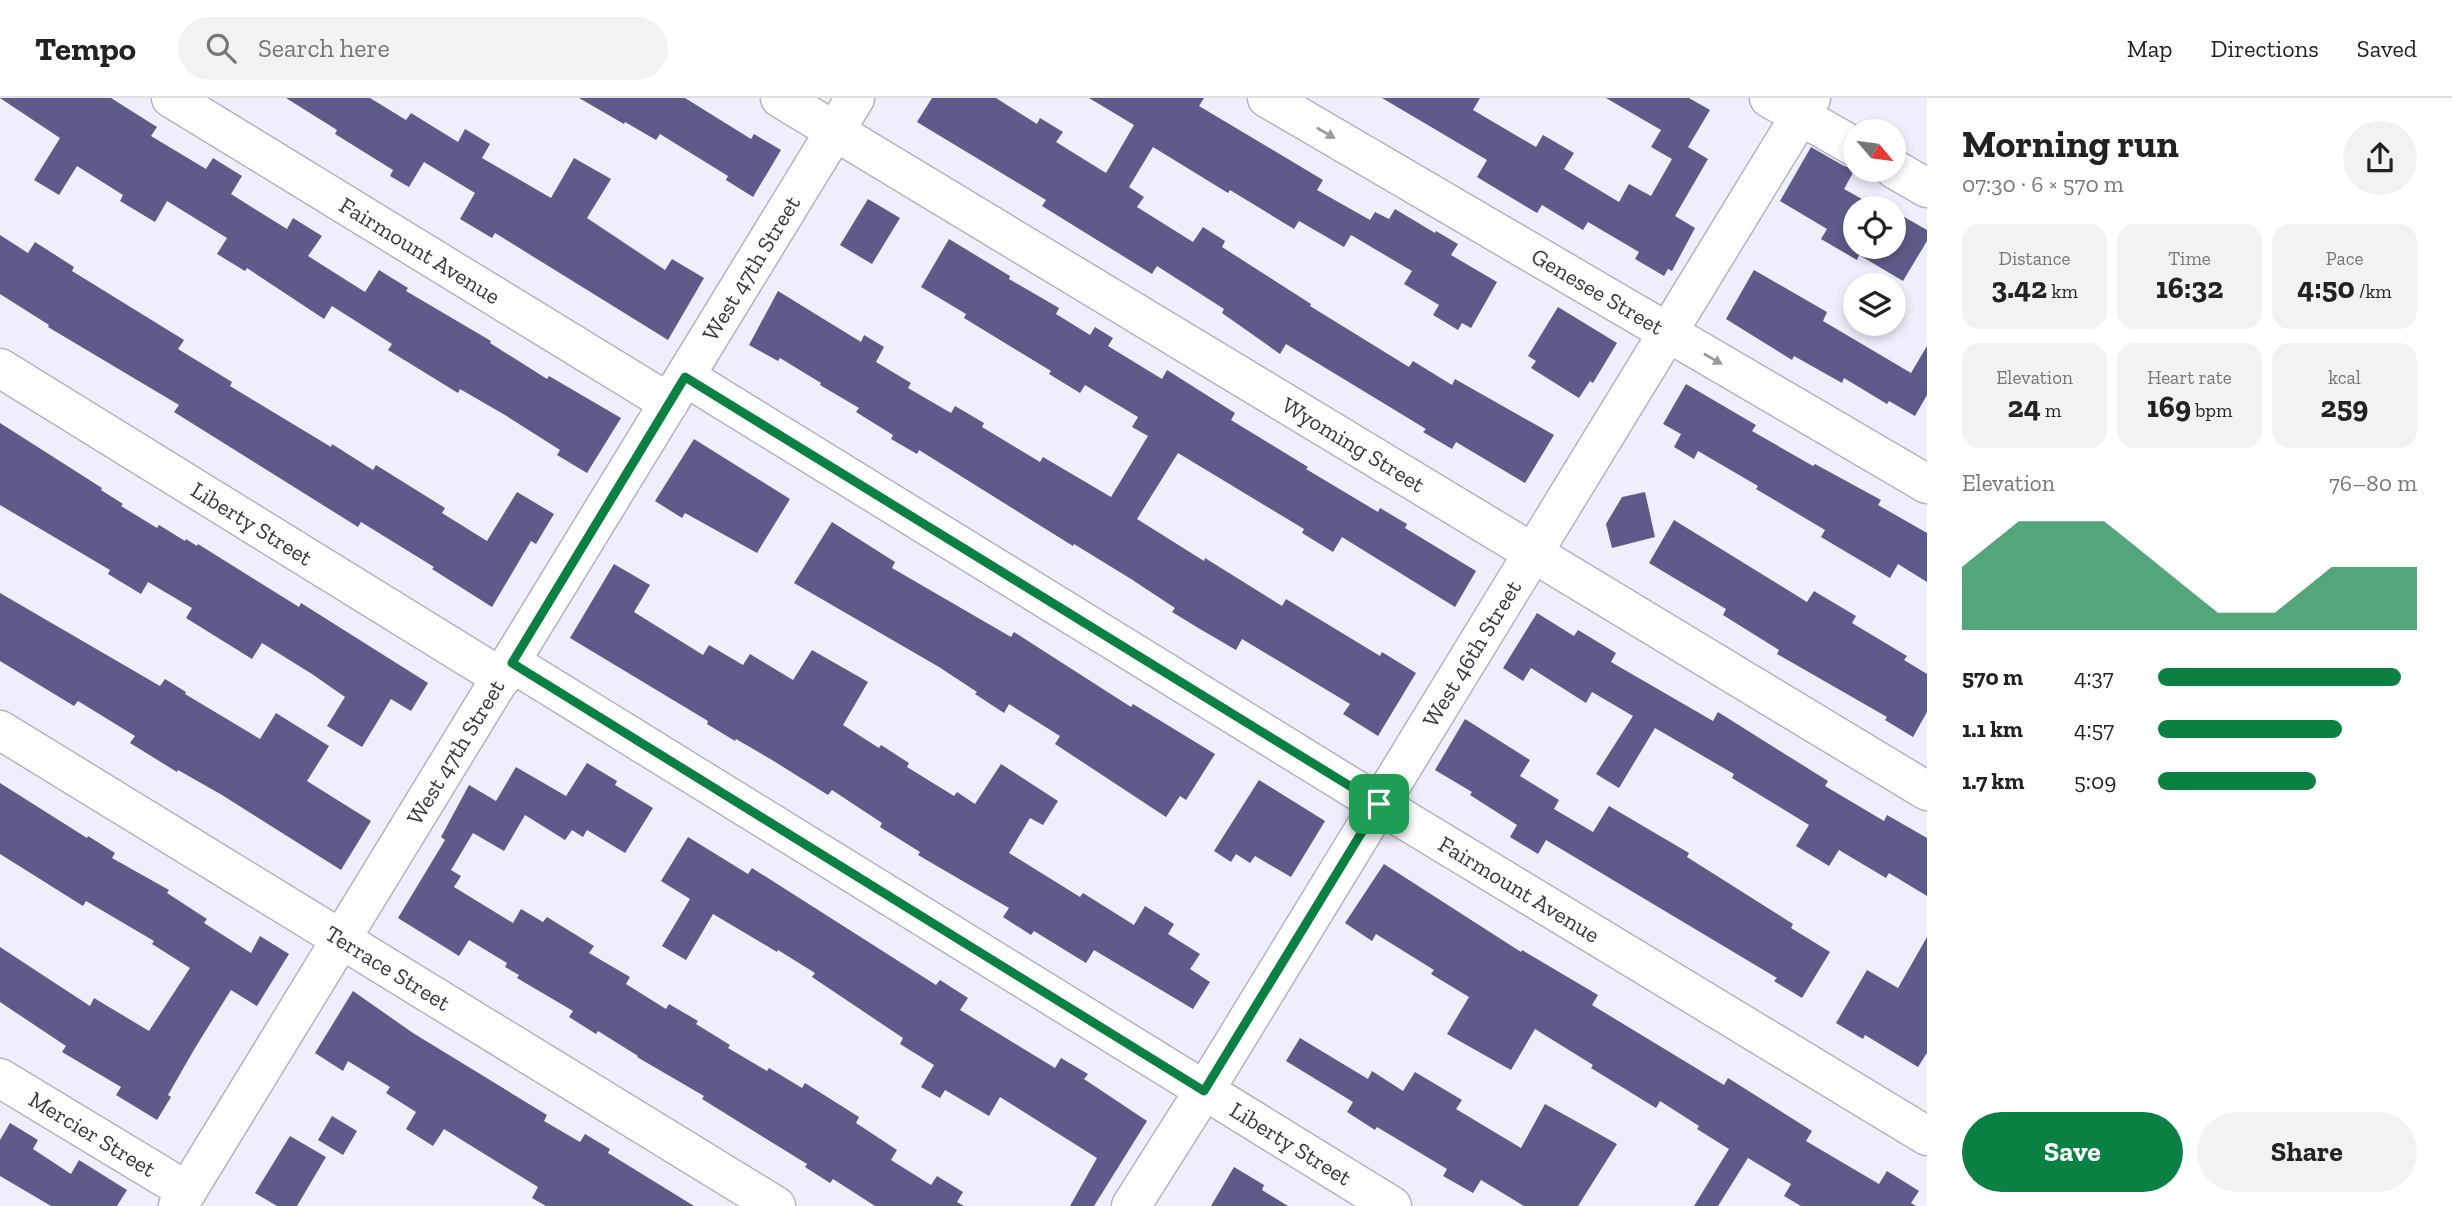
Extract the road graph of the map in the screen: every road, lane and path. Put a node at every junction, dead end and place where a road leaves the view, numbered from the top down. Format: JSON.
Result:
{"nodes":[{"id":1,"x":171,"y":98,"type":"edge"},
{"id":2,"x":780,"y":98,"type":"edge"},
{"id":3,"x":855,"y":98,"type":"edge"},
{"id":4,"x":1267,"y":98,"type":"edge"},
{"id":5,"x":1793,"y":104,"type":"edge"},
{"id":6,"x":836,"y":131,"type":"junction"},
{"id":7,"x":1843,"y":139,"type":"edge"},
{"id":8,"x":1906,"y":176,"type":"edge"},
{"id":9,"x":1927,"y":188,"type":"edge"},
{"id":10,"x":1666,"y":332,"type":"junction"},
{"id":11,"x":0,"y":368,"type":"edge"},
{"id":12,"x":677,"y":390,"type":"junction"},
{"id":13,"x":1927,"y":484,"type":"edge"},
{"id":14,"x":1532,"y":552,"type":"junction"},
{"id":15,"x":507,"y":670,"type":"junction"},
{"id":16,"x":0,"y":730,"type":"edge"},
{"id":17,"x":1927,"y":791,"type":"edge"},
{"id":18,"x":1379,"y":804,"type":"junction"},
{"id":19,"x":342,"y":939,"type":"junction"},
{"id":20,"x":0,"y":1077,"type":"edge"},
{"id":21,"x":1204,"y":1091,"type":"junction"},
{"id":22,"x":1927,"y":1136,"type":"edge"},
{"id":23,"x":181,"y":1202,"type":"edge"},
{"id":24,"x":776,"y":1206,"type":"edge"},
{"id":25,"x":1131,"y":1206,"type":"edge"},
{"id":26,"x":1392,"y":1206,"type":"edge"}],
"edges":[{"from":1,"to":12,"type":"street","name":"Fairmount Avenue"},
{"from":2,"to":6,"type":"street","name":"Wyoming Street"},
{"from":3,"to":6,"type":"street","name":"West 47th Street"},
{"from":4,"to":10,"type":"street","name":"Genesee Street","one_way":true},
{"from":5,"to":7,"type":"street"},
{"from":5,"to":10,"type":"street","name":"West 46th Street"},
{"from":6,"to":12,"type":"street","name":"West 47th Street"},
{"from":6,"to":14,"type":"street","name":"Wyoming Street"},
{"from":8,"to":9,"type":"street"},
{"from":10,"to":13,"type":"street","name":"Genesee Street","one_way":true},
{"from":10,"to":14,"type":"street","name":"West 46th Street"},
{"from":11,"to":15,"type":"street","name":"Liberty Street"},
{"from":12,"to":15,"type":"street","name":"West 47th Street"},
{"from":12,"to":18,"type":"street","name":"Fairmount Avenue"},
{"from":14,"to":17,"type":"street","name":"Wyoming Street"},
{"from":14,"to":18,"type":"street","name":"West 46th Street"},
{"from":15,"to":19,"type":"street","name":"West 47th Street"},
{"from":15,"to":21,"type":"street","name":"Liberty Street"},
{"from":16,"to":19,"type":"street","name":"Terrace Street"},
{"from":18,"to":21,"type":"street","name":"West 46th Street"},
{"from":18,"to":22,"type":"street","name":"Fairmount Avenue"},
{"from":19,"to":23,"type":"street","name":"West 47th Street"},
{"from":19,"to":24,"type":"street","name":"Terrace Street"},
{"from":20,"to":23,"type":"street","name":"Mercier Street"},
{"from":21,"to":25,"type":"street","name":"West 46th Street"},
{"from":21,"to":26,"type":"street","name":"Liberty Street"}]}
